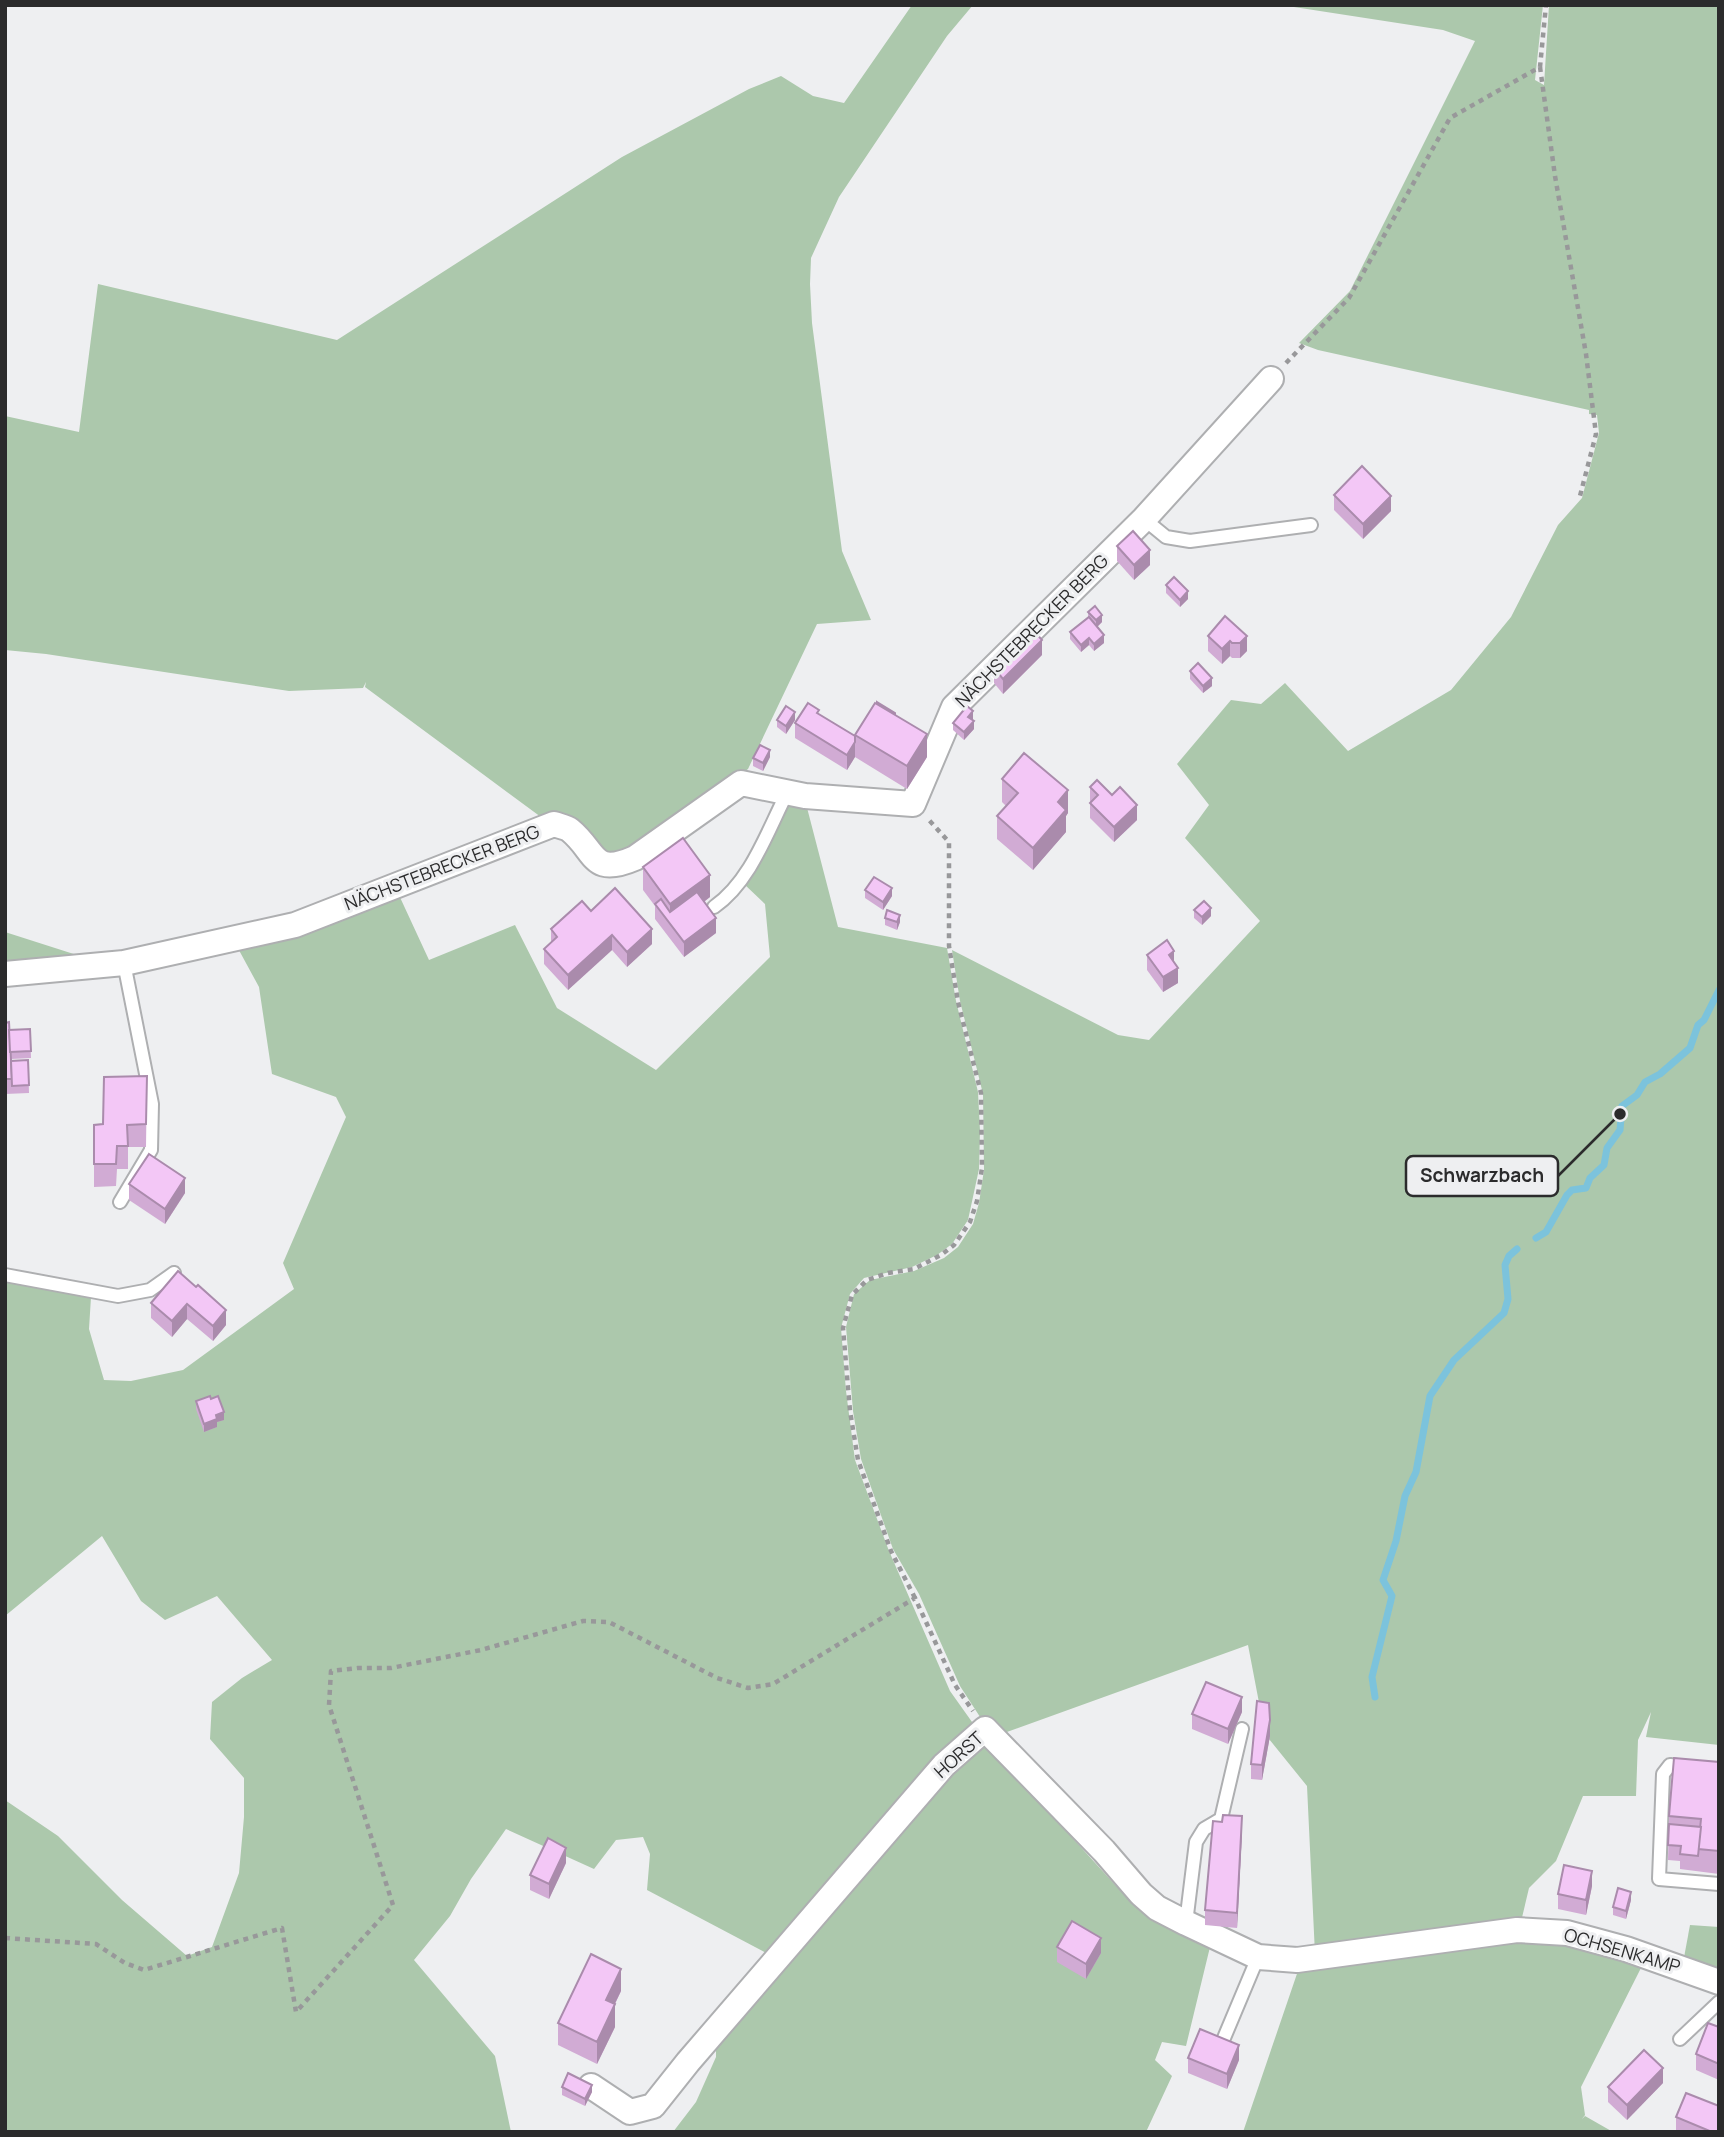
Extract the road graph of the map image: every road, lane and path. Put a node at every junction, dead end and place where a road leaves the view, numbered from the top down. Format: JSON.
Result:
{"nodes":[{"id":1,"x":1546,"y":5,"type":"edge"},
{"id":2,"x":1540,"y":67,"type":"junction"},
{"id":3,"x":1271,"y":379,"type":"joint"},
{"id":4,"x":1580,"y":496,"type":"dead end"},
{"id":5,"x":1144,"y":519,"type":"junction"},
{"id":6,"x":1311,"y":525,"type":"dead end"},
{"id":7,"x":787,"y":793,"type":"junction"},
{"id":8,"x":913,"y":804,"type":"junction"},
{"id":9,"x":714,"y":907,"type":"dead end"},
{"id":10,"x":124,"y":963,"type":"junction"},
{"id":11,"x":5,"y":974,"type":"edge"},
{"id":12,"x":120,"y":1202,"type":"dead end"},
{"id":13,"x":174,"y":1273,"type":"edge"},
{"id":14,"x":5,"y":1275,"type":"edge"},
{"id":15,"x":915,"y":1598,"type":"junction"},
{"id":16,"x":985,"y":1729,"type":"junction"},
{"id":17,"x":1242,"y":1729,"type":"dead end"},
{"id":18,"x":1704,"y":1770,"type":"edge"},
{"id":19,"x":1719,"y":1884,"type":"edge"},
{"id":20,"x":1186,"y":1923,"type":"junction"},
{"id":21,"x":5,"y":1938,"type":"edge"},
{"id":22,"x":1398,"y":1945,"type":"joint"},
{"id":23,"x":1258,"y":1957,"type":"junction"},
{"id":24,"x":1719,"y":1982,"type":"edge"},
{"id":25,"x":1719,"y":2002,"type":"edge"},
{"id":26,"x":1224,"y":2038,"type":"edge"},
{"id":27,"x":1680,"y":2039,"type":"dead end"},
{"id":28,"x":591,"y":2086,"type":"edge"}],
"edges":[{"from":1,"to":2,"type":"path"},
{"from":2,"to":3,"type":"path"},
{"from":2,"to":4,"type":"path"},
{"from":3,"to":5,"type":"street","name":"NÄCHSTEBRECKER BERG"},
{"from":5,"to":6,"type":"lane"},
{"from":5,"to":8,"type":"street","name":"NÄCHSTEBRECKER BERG"},
{"from":7,"to":8,"type":"street","name":"NÄCHSTEBRECKER BERG"},
{"from":7,"to":9,"type":"lane"},
{"from":7,"to":10,"type":"street","name":"NÄCHSTEBRECKER BERG"},
{"from":8,"to":15,"type":"path"},
{"from":10,"to":11,"type":"street","name":"NÄCHSTEBRECKER BERG"},
{"from":10,"to":12,"type":"lane"},
{"from":13,"to":14,"type":"lane"},
{"from":15,"to":16,"type":"path"},
{"from":15,"to":21,"type":"path"},
{"from":16,"to":20,"type":"street","name":"HORST"},
{"from":16,"to":28,"type":"street","name":"HORST"},
{"from":17,"to":20,"type":"lane"},
{"from":18,"to":19,"type":"lane"},
{"from":20,"to":23,"type":"street","name":"HORST"},
{"from":22,"to":23,"type":"street","name":"HORST"},
{"from":22,"to":24,"type":"street","name":"OCHSENKAMP"},
{"from":23,"to":26,"type":"lane"},
{"from":25,"to":27,"type":"lane"}]}
